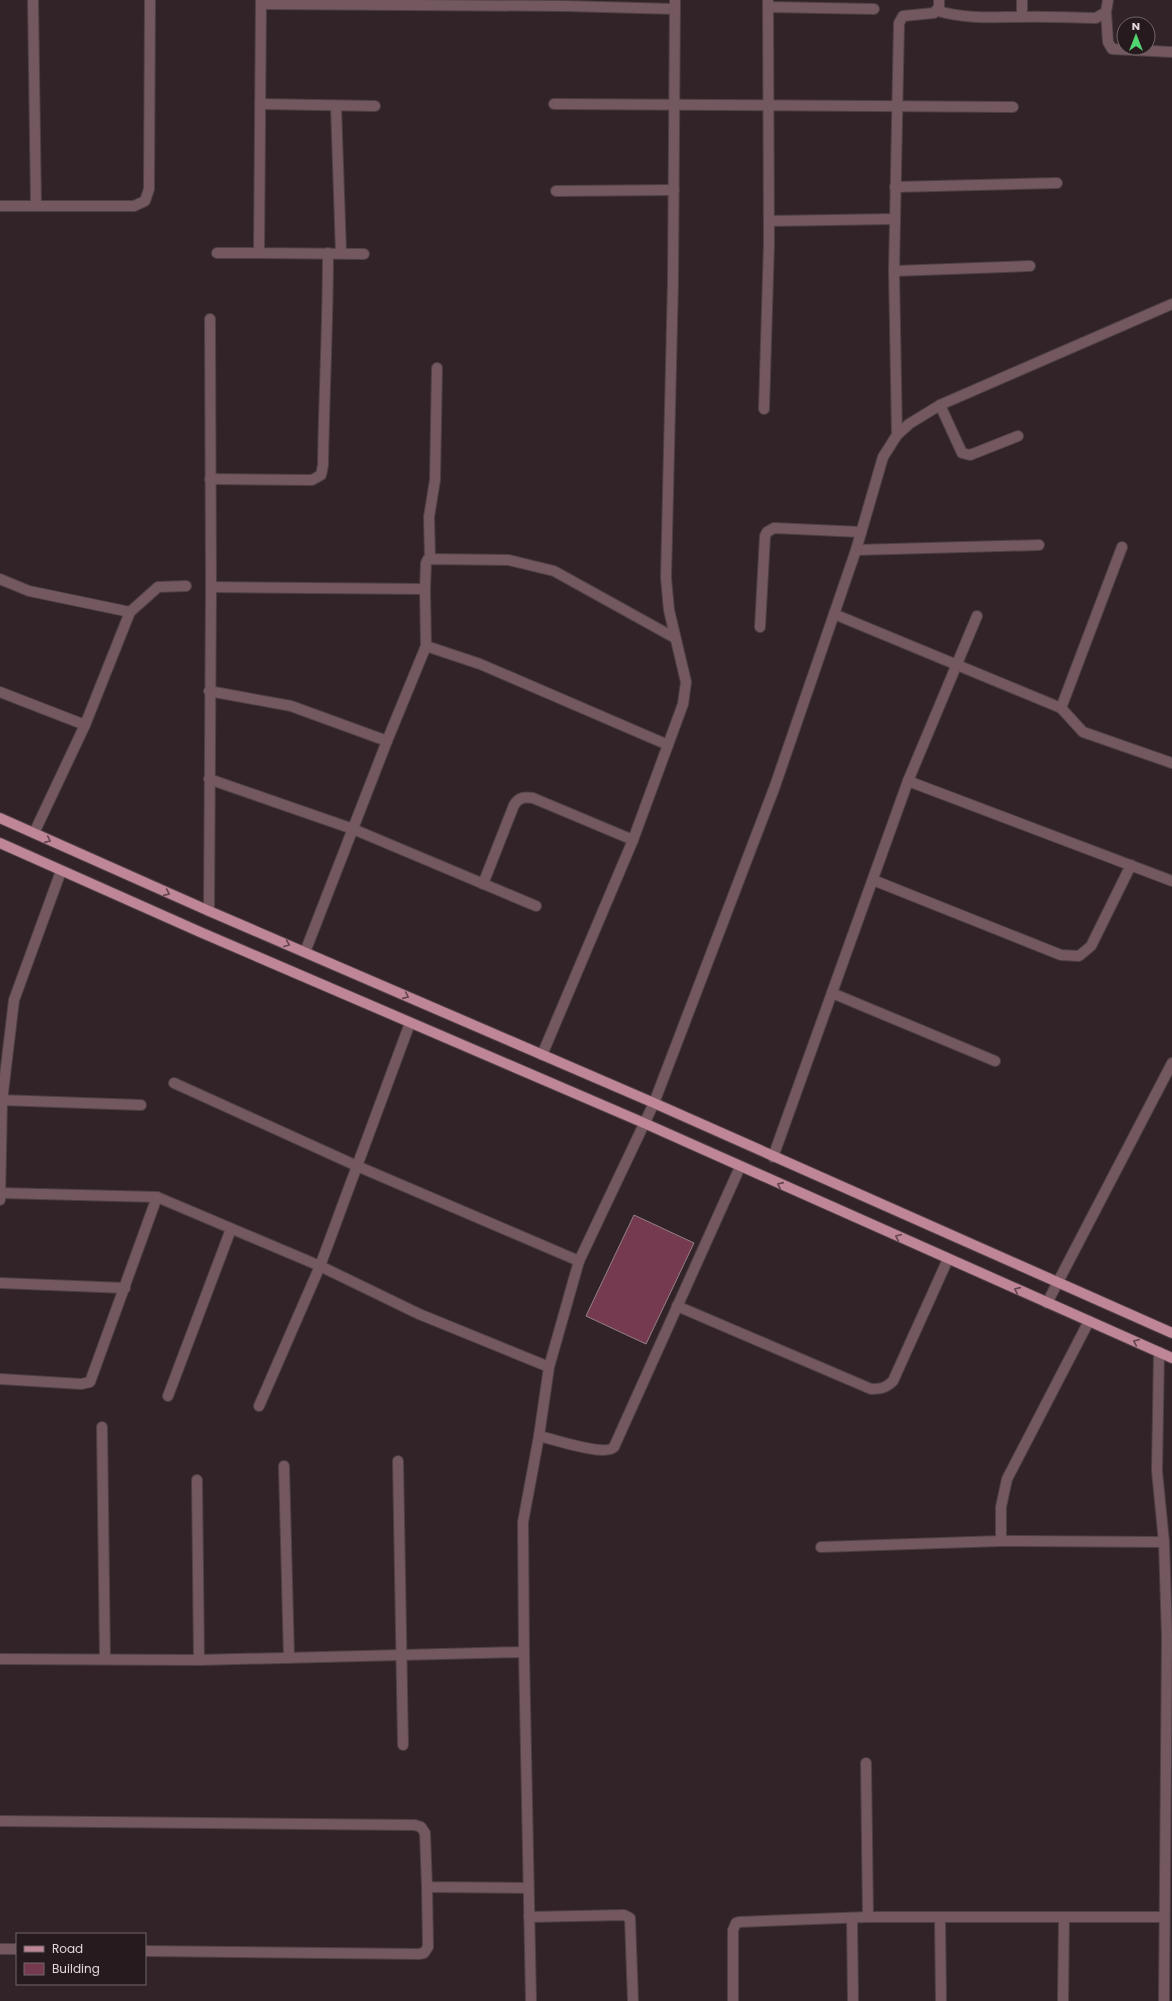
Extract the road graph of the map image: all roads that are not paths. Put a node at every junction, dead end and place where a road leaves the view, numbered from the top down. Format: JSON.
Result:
{"nodes":[{"id":1,"x":33,"y":0,"type":"edge"},
{"id":2,"x":150,"y":0,"type":"edge"},
{"id":3,"x":940,"y":0,"type":"edge"},
{"id":4,"x":1022,"y":0,"type":"edge"},
{"id":5,"x":1108,"y":0,"type":"edge"},
{"id":6,"x":261,"y":2,"type":"edge"},
{"id":7,"x":467,"y":3,"type":"edge"},
{"id":8,"x":566,"y":3,"type":"edge"},
{"id":9,"x":768,"y":4,"type":"edge"},
{"id":10,"x":675,"y":5,"type":"edge"},
{"id":11,"x":874,"y":9,"type":"dead end"},
{"id":12,"x":938,"y":11,"type":"junction"},
{"id":13,"x":1106,"y":12,"type":"junction"},
{"id":14,"x":1022,"y":17,"type":"junction"},
{"id":15,"x":1172,"y":52,"type":"edge"},
{"id":16,"x":260,"y":104,"type":"junction"},
{"id":17,"x":554,"y":104,"type":"dead end"},
{"id":18,"x":336,"y":106,"type":"junction"},
{"id":19,"x":375,"y":106,"type":"dead end"},
{"id":20,"x":675,"y":106,"type":"junction"},
{"id":21,"x":769,"y":107,"type":"junction"},
{"id":22,"x":896,"y":107,"type":"junction"},
{"id":23,"x":1013,"y":107,"type":"dead end"},
{"id":24,"x":1057,"y":183,"type":"dead end"},
{"id":25,"x":895,"y":187,"type":"junction"},
{"id":26,"x":674,"y":190,"type":"junction"},
{"id":27,"x":556,"y":191,"type":"dead end"},
{"id":28,"x":0,"y":206,"type":"edge"},
{"id":29,"x":36,"y":206,"type":"junction"},
{"id":30,"x":894,"y":219,"type":"junction"},
{"id":31,"x":769,"y":221,"type":"junction"},
{"id":32,"x":217,"y":253,"type":"dead end"},
{"id":33,"x":259,"y":253,"type":"junction"},
{"id":34,"x":328,"y":253,"type":"junction"},
{"id":35,"x":341,"y":253,"type":"junction"},
{"id":36,"x":364,"y":254,"type":"dead end"},
{"id":37,"x":1030,"y":266,"type":"dead end"},
{"id":38,"x":894,"y":271,"type":"junction"},
{"id":39,"x":1172,"y":304,"type":"edge"},
{"id":40,"x":210,"y":319,"type":"dead end"},
{"id":41,"x":436,"y":368,"type":"dead end"},
{"id":42,"x":940,"y":405,"type":"junction"},
{"id":43,"x":764,"y":409,"type":"dead end"},
{"id":44,"x":897,"y":435,"type":"junction"},
{"id":45,"x":1018,"y":436,"type":"dead end"},
{"id":46,"x":210,"y":479,"type":"junction"},
{"id":47,"x":861,"y":532,"type":"junction"},
{"id":48,"x":1039,"y":545,"type":"dead end"},
{"id":49,"x":1122,"y":547,"type":"dead end"},
{"id":50,"x":856,"y":550,"type":"junction"},
{"id":51,"x":430,"y":558,"type":"junction"},
{"id":52,"x":0,"y":579,"type":"edge"},
{"id":53,"x":186,"y":586,"type":"dead end"},
{"id":54,"x":211,"y":587,"type":"junction"},
{"id":55,"x":425,"y":589,"type":"junction"},
{"id":56,"x":130,"y":612,"type":"junction"},
{"id":57,"x":834,"y":614,"type":"junction"},
{"id":58,"x":977,"y":616,"type":"dead end"},
{"id":59,"x":760,"y":628,"type":"dead end"},
{"id":60,"x":675,"y":638,"type":"junction"},
{"id":61,"x":426,"y":646,"type":"junction"},
{"id":62,"x":956,"y":665,"type":"junction"},
{"id":63,"x":209,"y":691,"type":"junction"},
{"id":64,"x":0,"y":692,"type":"edge"},
{"id":65,"x":1061,"y":708,"type":"junction"},
{"id":66,"x":85,"y":725,"type":"junction"},
{"id":67,"x":387,"y":742,"type":"junction"},
{"id":68,"x":668,"y":746,"type":"junction"},
{"id":69,"x":1172,"y":763,"type":"edge"},
{"id":70,"x":209,"y":779,"type":"junction"},
{"id":71,"x":908,"y":781,"type":"junction"},
{"id":72,"x":0,"y":818,"type":"edge"},
{"id":73,"x":353,"y":829,"type":"junction"},
{"id":74,"x":34,"y":834,"type":"junction"},
{"id":75,"x":633,"y":840,"type":"junction"},
{"id":76,"x":0,"y":844,"type":"edge"},
{"id":77,"x":1131,"y":865,"type":"junction"},
{"id":78,"x":61,"y":871,"type":"junction"},
{"id":79,"x":873,"y":880,"type":"junction"},
{"id":80,"x":1172,"y":880,"type":"edge"},
{"id":81,"x":483,"y":884,"type":"junction"},
{"id":82,"x":536,"y":906,"type":"dead end"},
{"id":83,"x":209,"y":911,"type":"junction"},
{"id":84,"x":305,"y":952,"type":"junction"},
{"id":85,"x":832,"y":993,"type":"junction"},
{"id":86,"x":410,"y":1023,"type":"junction"},
{"id":87,"x":542,"y":1055,"type":"junction"},
{"id":88,"x":995,"y":1061,"type":"dead end"},
{"id":89,"x":1172,"y":1063,"type":"edge"},
{"id":90,"x":174,"y":1083,"type":"dead end"},
{"id":91,"x":1,"y":1101,"type":"edge"},
{"id":92,"x":654,"y":1102,"type":"junction"},
{"id":93,"x":140,"y":1105,"type":"dead end"},
{"id":94,"x":644,"y":1123,"type":"junction"},
{"id":95,"x":773,"y":1157,"type":"junction"},
{"id":96,"x":357,"y":1166,"type":"junction"},
{"id":97,"x":740,"y":1167,"type":"junction"},
{"id":98,"x":0,"y":1193,"type":"edge"},
{"id":99,"x":156,"y":1197,"type":"junction"},
{"id":100,"x":0,"y":1200,"type":"edge"},
{"id":101,"x":231,"y":1229,"type":"junction"},
{"id":102,"x":948,"y":1259,"type":"junction"},
{"id":103,"x":579,"y":1261,"type":"junction"},
{"id":104,"x":320,"y":1266,"type":"junction"},
{"id":105,"x":0,"y":1283,"type":"edge"},
{"id":106,"x":1058,"y":1283,"type":"junction"},
{"id":107,"x":125,"y":1288,"type":"junction"},
{"id":108,"x":1047,"y":1303,"type":"junction"},
{"id":109,"x":677,"y":1306,"type":"junction"},
{"id":110,"x":1089,"y":1321,"type":"junction"},
{"id":111,"x":1172,"y":1333,"type":"edge"},
{"id":112,"x":1159,"y":1352,"type":"junction"},
{"id":113,"x":1172,"y":1358,"type":"edge"},
{"id":114,"x":549,"y":1367,"type":"junction"},
{"id":115,"x":0,"y":1379,"type":"edge"},
{"id":116,"x":168,"y":1396,"type":"dead end"},
{"id":117,"x":259,"y":1406,"type":"dead end"},
{"id":118,"x":102,"y":1426,"type":"dead end"},
{"id":119,"x":539,"y":1436,"type":"junction"},
{"id":120,"x":398,"y":1461,"type":"dead end"},
{"id":121,"x":284,"y":1466,"type":"dead end"},
{"id":122,"x":197,"y":1480,"type":"dead end"},
{"id":123,"x":1001,"y":1540,"type":"junction"},
{"id":124,"x":1164,"y":1542,"type":"junction"},
{"id":125,"x":821,"y":1547,"type":"dead end"},
{"id":126,"x":524,"y":1652,"type":"junction"},
{"id":127,"x":400,"y":1656,"type":"junction"},
{"id":128,"x":289,"y":1658,"type":"junction"},
{"id":129,"x":0,"y":1659,"type":"edge"},
{"id":130,"x":105,"y":1659,"type":"junction"},
{"id":131,"x":199,"y":1660,"type":"junction"},
{"id":132,"x":403,"y":1745,"type":"dead end"},
{"id":133,"x":866,"y":1763,"type":"dead end"},
{"id":134,"x":0,"y":1821,"type":"edge"},
{"id":135,"x":427,"y":1887,"type":"junction"},
{"id":136,"x":528,"y":1888,"type":"junction"},
{"id":137,"x":529,"y":1917,"type":"junction"},
{"id":138,"x":868,"y":1917,"type":"junction"},
{"id":139,"x":940,"y":1917,"type":"junction"},
{"id":140,"x":1064,"y":1917,"type":"junction"},
{"id":141,"x":1164,"y":1917,"type":"junction"},
{"id":142,"x":852,"y":1918,"type":"junction"},
{"id":143,"x":1168,"y":1941,"type":"edge"},
{"id":144,"x":0,"y":1949,"type":"edge"},
{"id":145,"x":16,"y":1949,"type":"edge"},
{"id":146,"x":146,"y":1951,"type":"edge"},
{"id":147,"x":530,"y":2001,"type":"edge"},
{"id":148,"x":633,"y":2001,"type":"edge"},
{"id":149,"x":733,"y":2001,"type":"edge"},
{"id":150,"x":853,"y":2001,"type":"edge"},
{"id":151,"x":941,"y":2001,"type":"edge"},
{"id":152,"x":1063,"y":2001,"type":"edge"},
{"id":153,"x":1164,"y":2001,"type":"edge"}],
"edges":[{"from":1,"to":29,"type":"street"},
{"from":2,"to":29,"type":"street"},
{"from":3,"to":12,"type":"street"},
{"from":4,"to":14,"type":"street"},
{"from":5,"to":13,"type":"street"},
{"from":6,"to":7,"type":"street"},
{"from":6,"to":16,"type":"street"},
{"from":7,"to":8,"type":"street"},
{"from":8,"to":10,"type":"street"},
{"from":9,"to":11,"type":"street"},
{"from":9,"to":21,"type":"street"},
{"from":10,"to":20,"type":"street"},
{"from":12,"to":14,"type":"street"},
{"from":12,"to":22,"type":"street"},
{"from":13,"to":14,"type":"street"},
{"from":13,"to":15,"type":"street"},
{"from":16,"to":18,"type":"street"},
{"from":16,"to":33,"type":"street"},
{"from":17,"to":20,"type":"street"},
{"from":18,"to":19,"type":"street"},
{"from":18,"to":35,"type":"street"},
{"from":20,"to":21,"type":"street"},
{"from":20,"to":26,"type":"street"},
{"from":21,"to":22,"type":"street"},
{"from":21,"to":31,"type":"street"},
{"from":22,"to":23,"type":"street"},
{"from":22,"to":25,"type":"street"},
{"from":24,"to":25,"type":"street"},
{"from":25,"to":30,"type":"street"},
{"from":26,"to":27,"type":"street"},
{"from":26,"to":60,"type":"street"},
{"from":28,"to":29,"type":"street"},
{"from":30,"to":31,"type":"street"},
{"from":30,"to":38,"type":"street"},
{"from":31,"to":43,"type":"street"},
{"from":32,"to":33,"type":"street"},
{"from":33,"to":34,"type":"street"},
{"from":34,"to":35,"type":"street"},
{"from":34,"to":46,"type":"street"},
{"from":35,"to":36,"type":"street"},
{"from":37,"to":38,"type":"street"},
{"from":38,"to":44,"type":"street"},
{"from":39,"to":42,"type":"street"},
{"from":40,"to":46,"type":"street"},
{"from":41,"to":51,"type":"street"},
{"from":42,"to":44,"type":"street"},
{"from":42,"to":45,"type":"street"},
{"from":44,"to":47,"type":"street"},
{"from":46,"to":54,"type":"street"},
{"from":47,"to":50,"type":"street"},
{"from":47,"to":59,"type":"street"},
{"from":48,"to":50,"type":"street"},
{"from":49,"to":65,"type":"street"},
{"from":50,"to":57,"type":"street"},
{"from":51,"to":55,"type":"street"},
{"from":51,"to":60,"type":"street"},
{"from":52,"to":56,"type":"street"},
{"from":53,"to":56,"type":"street"},
{"from":54,"to":55,"type":"street"},
{"from":54,"to":63,"type":"street"},
{"from":55,"to":61,"type":"street"},
{"from":56,"to":66,"type":"street"},
{"from":57,"to":62,"type":"street"},
{"from":57,"to":92,"type":"street"},
{"from":58,"to":62,"type":"street"},
{"from":60,"to":68,"type":"street"},
{"from":61,"to":67,"type":"street"},
{"from":61,"to":68,"type":"street"},
{"from":62,"to":65,"type":"street"},
{"from":62,"to":71,"type":"street"},
{"from":63,"to":67,"type":"street"},
{"from":63,"to":70,"type":"street"},
{"from":64,"to":66,"type":"street"},
{"from":65,"to":69,"type":"street"},
{"from":66,"to":74,"type":"street"},
{"from":67,"to":73,"type":"street"},
{"from":68,"to":75,"type":"street"},
{"from":70,"to":73,"type":"street"},
{"from":70,"to":83,"type":"street"},
{"from":71,"to":77,"type":"street"},
{"from":71,"to":79,"type":"street"},
{"from":72,"to":74,"type":"main road"},
{"from":73,"to":81,"type":"street"},
{"from":73,"to":84,"type":"street"},
{"from":74,"to":83,"type":"main road","one_way":true},
{"from":75,"to":81,"type":"street"},
{"from":75,"to":87,"type":"street"},
{"from":76,"to":78,"type":"main road"},
{"from":77,"to":79,"type":"street"},
{"from":77,"to":80,"type":"street"},
{"from":78,"to":86,"type":"main road"},
{"from":78,"to":91,"type":"street"},
{"from":79,"to":85,"type":"street"},
{"from":81,"to":82,"type":"street"},
{"from":83,"to":84,"type":"main road","one_way":true},
{"from":84,"to":87,"type":"main road","one_way":true},
{"from":85,"to":88,"type":"street"},
{"from":85,"to":95,"type":"street"},
{"from":86,"to":94,"type":"main road"},
{"from":86,"to":96,"type":"street"},
{"from":87,"to":92,"type":"main road"},
{"from":89,"to":106,"type":"street"},
{"from":90,"to":96,"type":"street"},
{"from":91,"to":93,"type":"street"},
{"from":91,"to":98,"type":"street"},
{"from":92,"to":94,"type":"street"},
{"from":92,"to":95,"type":"main road"},
{"from":94,"to":97,"type":"main road"},
{"from":94,"to":103,"type":"street"},
{"from":95,"to":106,"type":"main road"},
{"from":96,"to":103,"type":"street"},
{"from":96,"to":104,"type":"street"},
{"from":102,"to":97,"type":"main road","one_way":true},
{"from":97,"to":109,"type":"street"},
{"from":98,"to":99,"type":"street"},
{"from":98,"to":100,"type":"street"},
{"from":99,"to":101,"type":"street"},
{"from":99,"to":107,"type":"street"},
{"from":101,"to":104,"type":"street"},
{"from":101,"to":116,"type":"street"},
{"from":108,"to":102,"type":"main road","one_way":true},
{"from":102,"to":109,"type":"street"},
{"from":103,"to":114,"type":"street"},
{"from":104,"to":114,"type":"street"},
{"from":104,"to":117,"type":"street"},
{"from":105,"to":107,"type":"street"},
{"from":106,"to":108,"type":"street"},
{"from":106,"to":111,"type":"main road"},
{"from":107,"to":115,"type":"street"},
{"from":108,"to":110,"type":"main road"},
{"from":109,"to":119,"type":"street"},
{"from":112,"to":110,"type":"main road","one_way":true},
{"from":110,"to":123,"type":"street"},
{"from":112,"to":113,"type":"main road"},
{"from":112,"to":124,"type":"street"},
{"from":114,"to":119,"type":"street"},
{"from":118,"to":130,"type":"street"},
{"from":119,"to":126,"type":"street"},
{"from":120,"to":127,"type":"street"},
{"from":121,"to":128,"type":"street"},
{"from":122,"to":131,"type":"street"},
{"from":123,"to":124,"type":"street"},
{"from":123,"to":125,"type":"street"},
{"from":124,"to":141,"type":"street"},
{"from":126,"to":127,"type":"street"},
{"from":126,"to":136,"type":"street"},
{"from":127,"to":128,"type":"street"},
{"from":127,"to":132,"type":"street"},
{"from":128,"to":131,"type":"street"},
{"from":129,"to":130,"type":"street"},
{"from":130,"to":131,"type":"street"},
{"from":133,"to":138,"type":"street"},
{"from":134,"to":135,"type":"street"},
{"from":135,"to":136,"type":"street"},
{"from":135,"to":146,"type":"street"},
{"from":136,"to":137,"type":"street"},
{"from":137,"to":147,"type":"street"},
{"from":137,"to":148,"type":"street"},
{"from":138,"to":139,"type":"street"},
{"from":138,"to":142,"type":"street"},
{"from":139,"to":140,"type":"street"},
{"from":139,"to":151,"type":"street"},
{"from":140,"to":141,"type":"street"},
{"from":140,"to":152,"type":"street"},
{"from":141,"to":143,"type":"street"},
{"from":142,"to":149,"type":"street"},
{"from":142,"to":150,"type":"street"},
{"from":143,"to":153,"type":"street"},
{"from":144,"to":145,"type":"street"}]}
